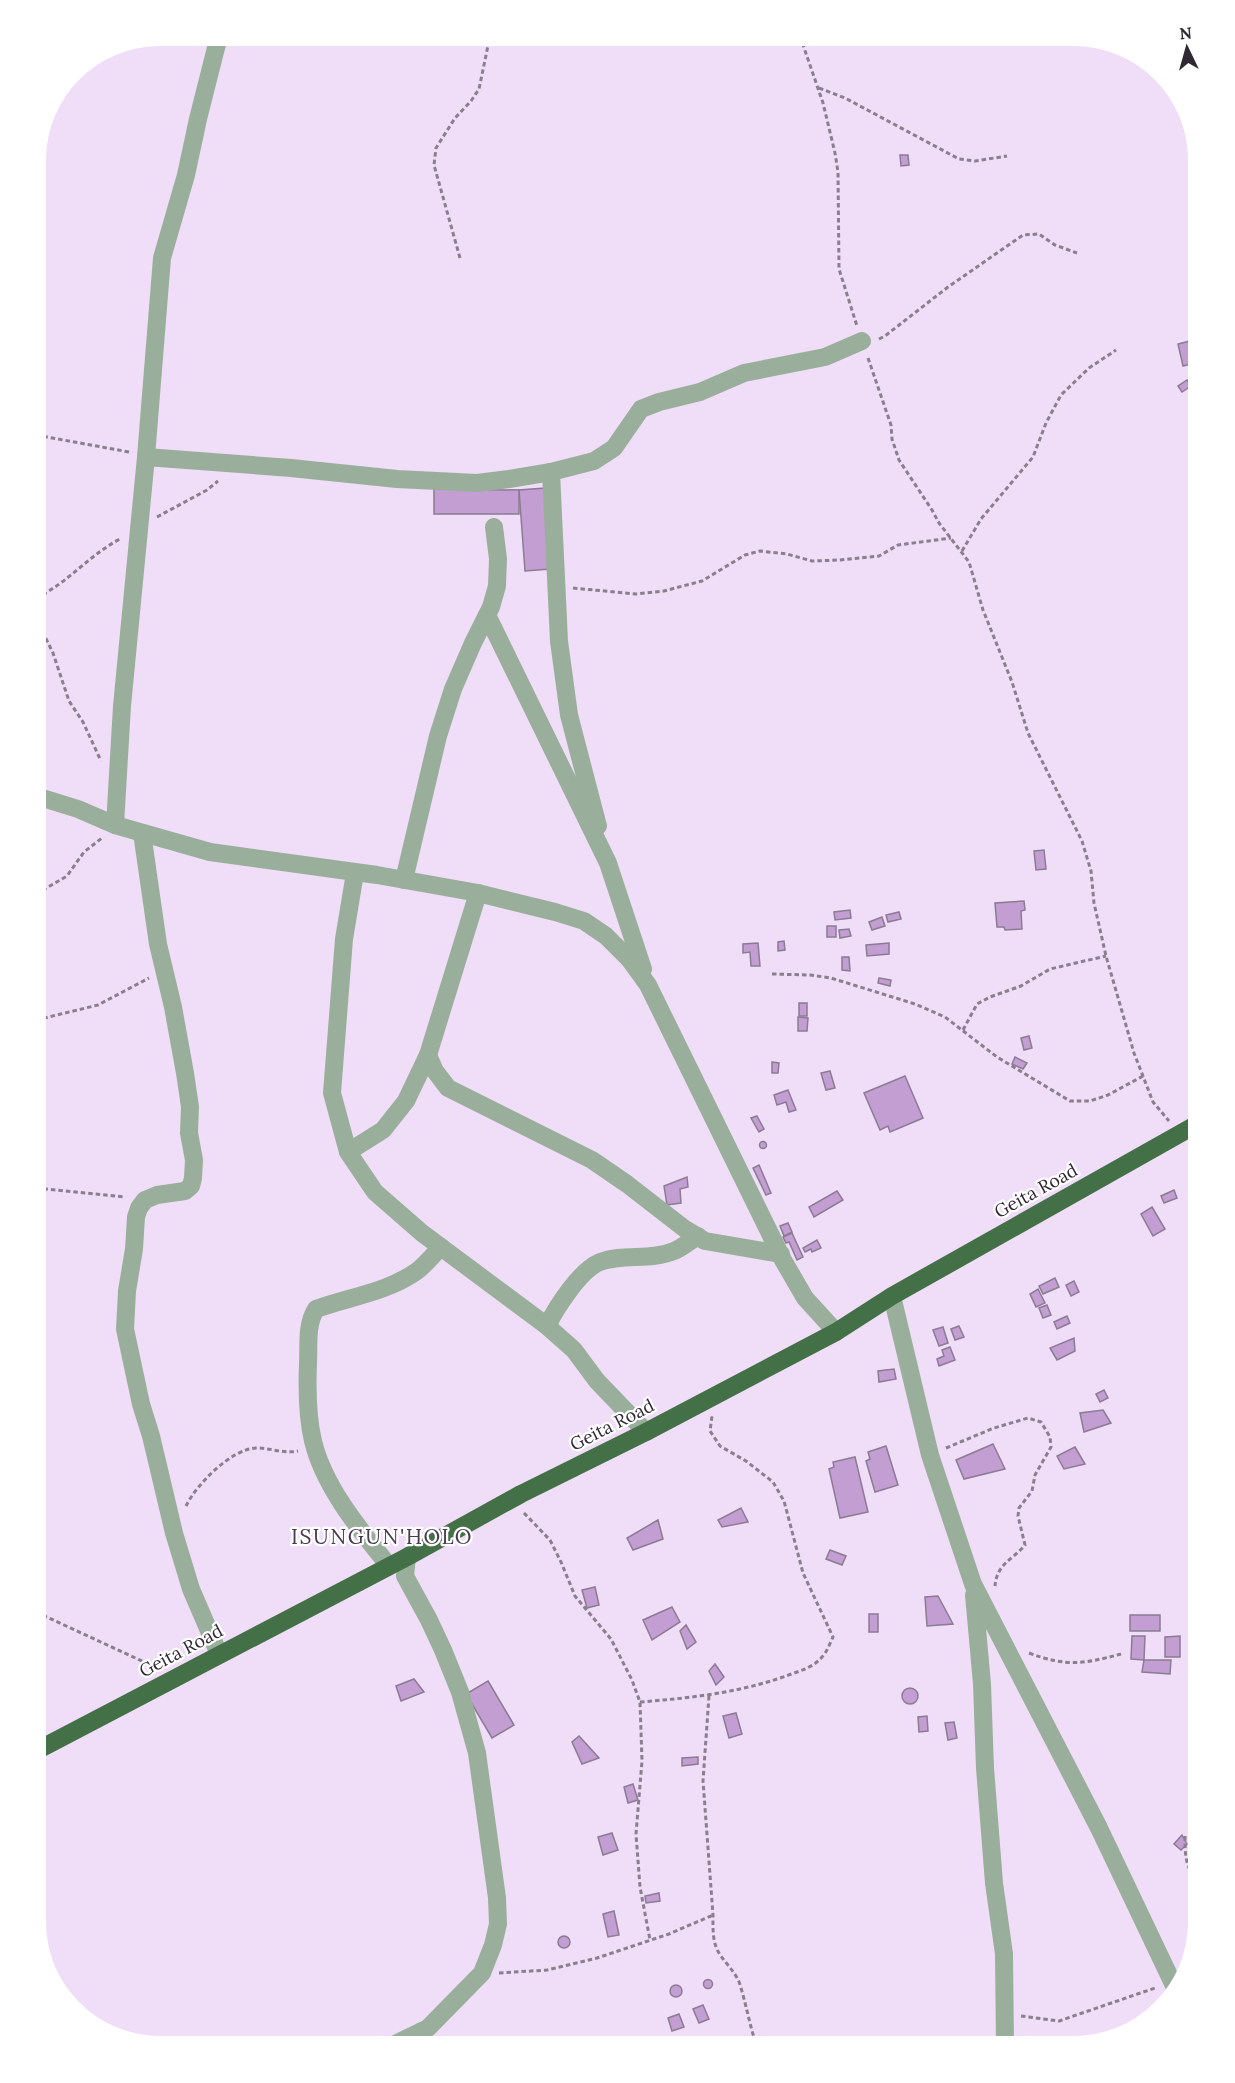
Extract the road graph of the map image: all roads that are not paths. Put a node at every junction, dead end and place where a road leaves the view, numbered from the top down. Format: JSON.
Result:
{"nodes":[{"id":1,"x":216,"y":47,"type":"edge"},
{"id":2,"x":862,"y":341,"type":"road end"},
{"id":3,"x":146,"y":457,"type":"junction"},
{"id":4,"x":551,"y":472,"type":"junction"},
{"id":5,"x":494,"y":527,"type":"dead end"},
{"id":6,"x":487,"y":615,"type":"junction"},
{"id":7,"x":47,"y":799,"type":"edge"},
{"id":8,"x":116,"y":825,"type":"junction"},
{"id":9,"x":142,"y":833,"type":"junction"},
{"id":10,"x":608,"y":863,"type":"junction"},
{"id":11,"x":355,"y":873,"type":"junction"},
{"id":12,"x":404,"y":880,"type":"junction"},
{"id":13,"x":478,"y":893,"type":"junction"},
{"id":14,"x":648,"y":985,"type":"junction"},
{"id":15,"x":428,"y":1055,"type":"junction"},
{"id":16,"x":1188,"y":1129,"type":"edge"},
{"id":17,"x":348,"y":1152,"type":"junction"},
{"id":18,"x":698,"y":1236,"type":"junction"},
{"id":19,"x":441,"y":1247,"type":"junction"},
{"id":20,"x":780,"y":1254,"type":"junction"},
{"id":21,"x":892,"y":1296,"type":"junction"},
{"id":22,"x":547,"y":1326,"type":"junction"},
{"id":23,"x":836,"y":1332,"type":"junction"},
{"id":24,"x":646,"y":1432,"type":"junction"},
{"id":25,"x":407,"y":1557,"type":"junction"},
{"id":26,"x":389,"y":1566,"type":"junction"},
{"id":27,"x":973,"y":1584,"type":"junction"},
{"id":28,"x":219,"y":1654,"type":"junction"},
{"id":29,"x":46,"y":1746,"type":"edge"},
{"id":30,"x":1172,"y":1981,"type":"edge"},
{"id":31,"x":412,"y":2036,"type":"edge"},
{"id":32,"x":1005,"y":2036,"type":"edge"}],
"edges":[{"from":1,"to":3,"type":"street"},
{"from":2,"to":4,"type":"street"},
{"from":3,"to":4,"type":"street"},
{"from":3,"to":8,"type":"street"},
{"from":4,"to":10,"type":"street"},
{"from":5,"to":6,"type":"street"},
{"from":6,"to":10,"type":"street"},
{"from":6,"to":12,"type":"street"},
{"from":7,"to":8,"type":"street"},
{"from":8,"to":9,"type":"street"},
{"from":9,"to":11,"type":"street"},
{"from":9,"to":28,"type":"street"},
{"from":10,"to":14,"type":"street"},
{"from":11,"to":12,"type":"street"},
{"from":11,"to":17,"type":"street"},
{"from":12,"to":13,"type":"street"},
{"from":13,"to":14,"type":"street"},
{"from":13,"to":15,"type":"street"},
{"from":14,"to":20,"type":"street"},
{"from":15,"to":17,"type":"street"},
{"from":15,"to":18,"type":"street"},
{"from":16,"to":21,"type":"highway","name":"Geita Road"},
{"from":17,"to":19,"type":"street"},
{"from":18,"to":20,"type":"street"},
{"from":18,"to":22,"type":"street"},
{"from":19,"to":22,"type":"street"},
{"from":19,"to":26,"type":"street"},
{"from":20,"to":23,"type":"street"},
{"from":21,"to":23,"type":"highway","name":"Geita Road"},
{"from":21,"to":27,"type":"street"},
{"from":22,"to":24,"type":"street"},
{"from":23,"to":24,"type":"highway","name":"Geita Road"},
{"from":24,"to":25,"type":"highway","name":"Geita Road"},
{"from":25,"to":26,"type":"highway","name":"Geita Road"},
{"from":25,"to":31,"type":"street"},
{"from":26,"to":28,"type":"highway","name":"Geita Road"},
{"from":27,"to":30,"type":"street"},
{"from":27,"to":32,"type":"street"},
{"from":28,"to":29,"type":"highway","name":"Geita Road"}]}
